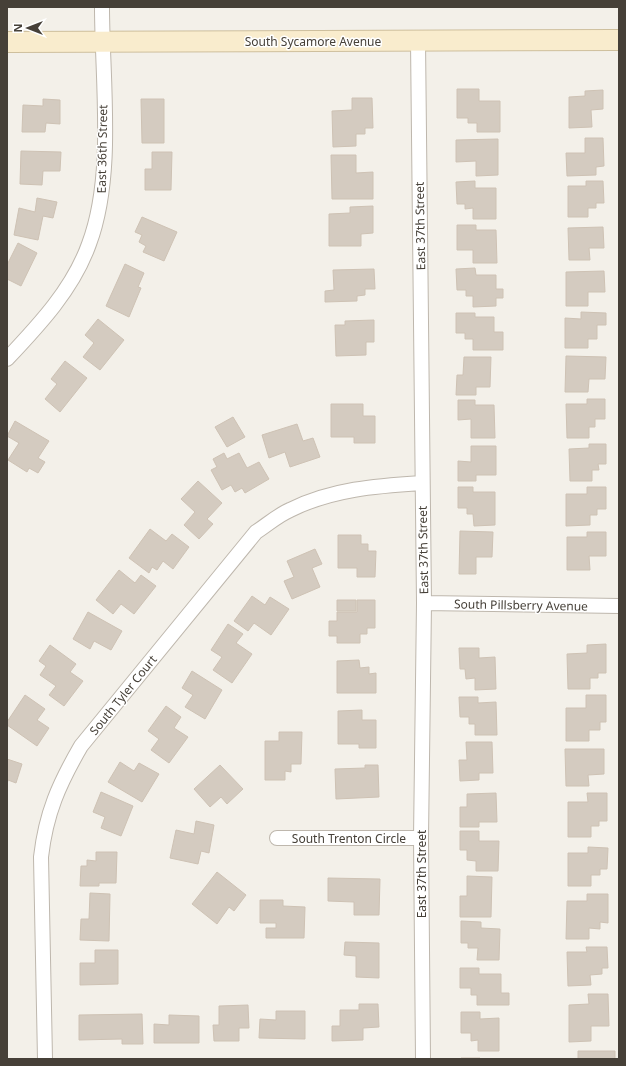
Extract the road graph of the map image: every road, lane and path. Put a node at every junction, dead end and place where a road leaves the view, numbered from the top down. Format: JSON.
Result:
{"nodes":[{"id":1,"x":102,"y":7,"type":"edge"},
{"id":2,"x":619,"y":40,"type":"edge"},
{"id":3,"x":102,"y":41,"type":"junction"},
{"id":4,"x":418,"y":41,"type":"junction"},
{"id":5,"x":7,"y":42,"type":"edge"},
{"id":6,"x":7,"y":359,"type":"edge"},
{"id":7,"x":422,"y":483,"type":"junction"},
{"id":8,"x":424,"y":603,"type":"junction"},
{"id":9,"x":619,"y":606,"type":"edge"},
{"id":10,"x":277,"y":838,"type":"dead end"},
{"id":11,"x":421,"y":838,"type":"junction"},
{"id":12,"x":45,"y":1059,"type":"edge"},
{"id":13,"x":423,"y":1059,"type":"edge"}],
"edges":[{"from":1,"to":3,"type":"street","name":"East 36th Street"},
{"from":2,"to":4,"type":"main road","name":"South Sycamore Avenue"},
{"from":3,"to":4,"type":"main road","name":"South Sycamore Avenue"},
{"from":3,"to":5,"type":"main road","name":"South Sycamore Avenue"},
{"from":3,"to":6,"type":"street","name":"East 36th Street"},
{"from":4,"to":7,"type":"street","name":"East 37th Street"},
{"from":7,"to":8,"type":"street","name":"East 37th Street"},
{"from":7,"to":12,"type":"street","name":"South Tyler Court"},
{"from":8,"to":9,"type":"street","name":"South Pillsberry Avenue"},
{"from":8,"to":11,"type":"street","name":"East 37th Street"},
{"from":10,"to":11,"type":"street","name":"South Trenton Circle"},
{"from":11,"to":13,"type":"street","name":"East 37th Street"}]}
